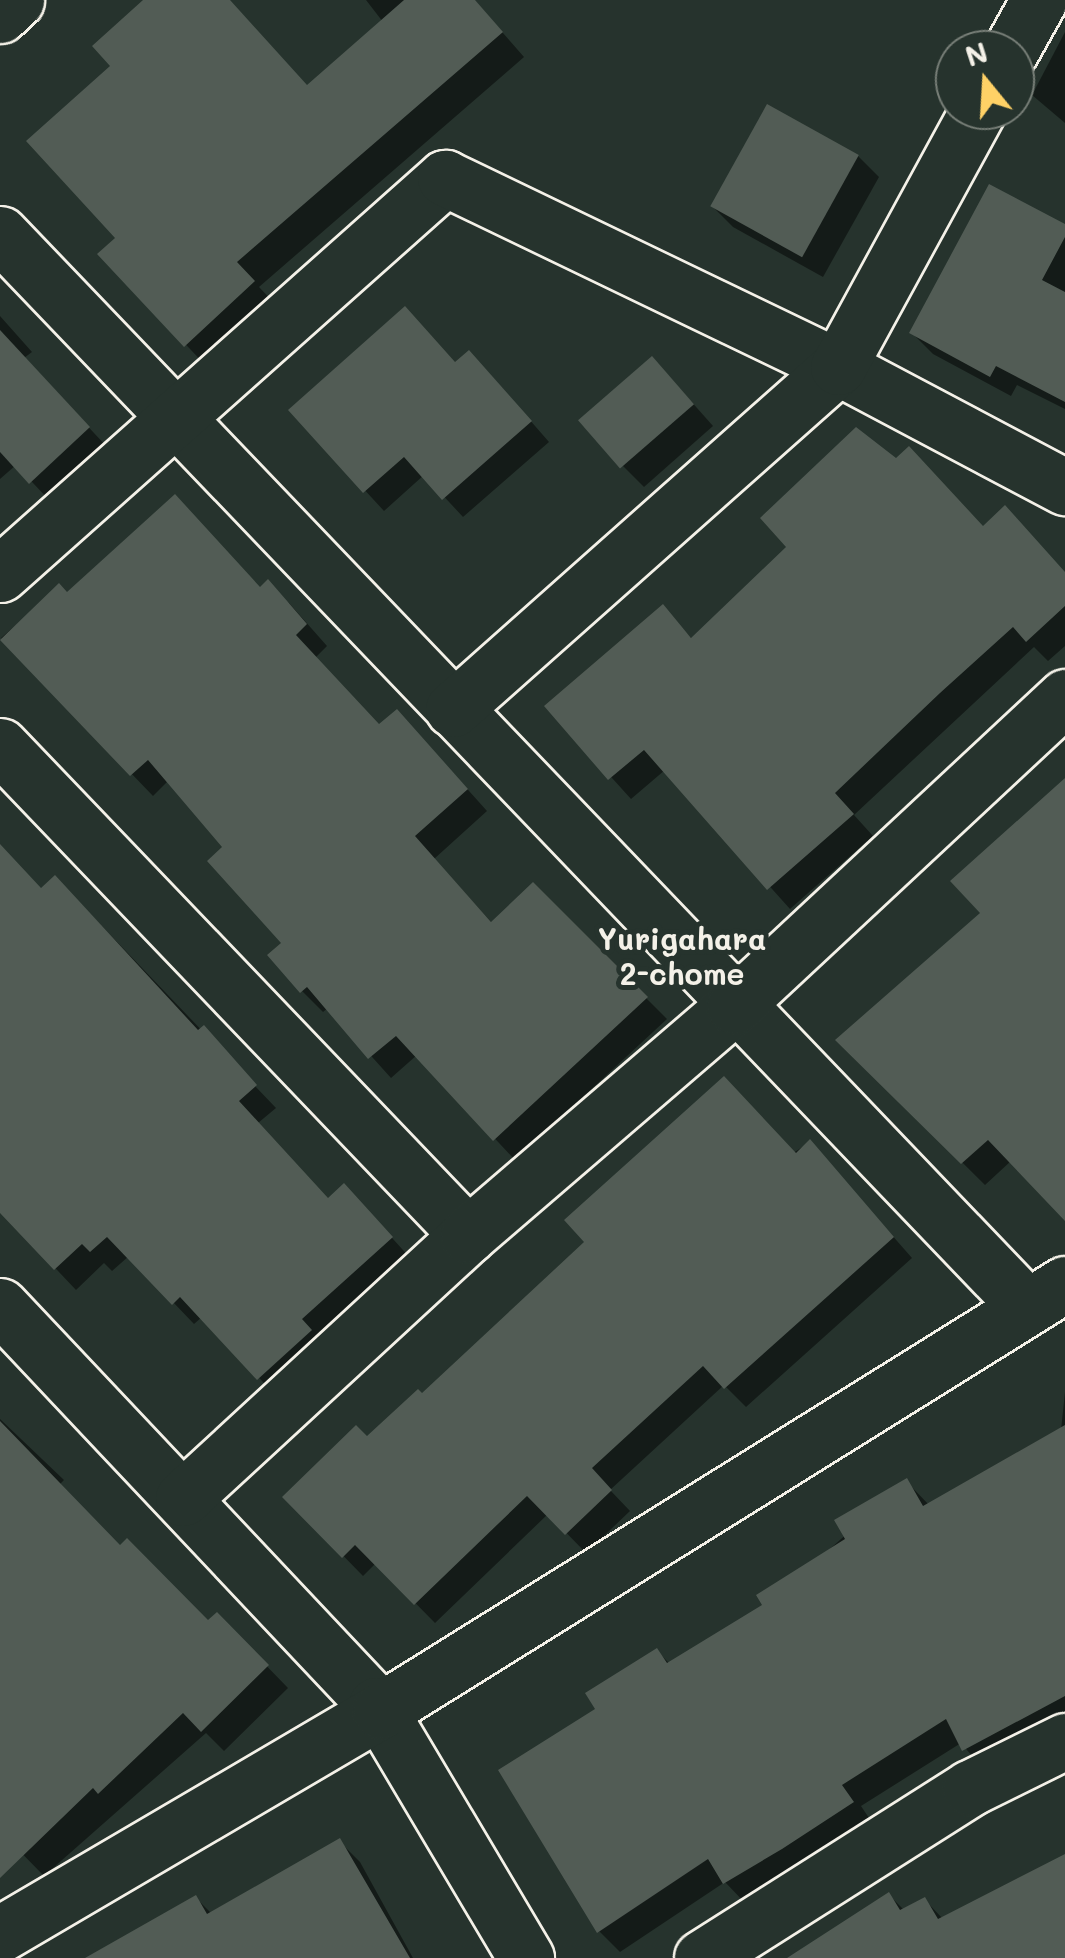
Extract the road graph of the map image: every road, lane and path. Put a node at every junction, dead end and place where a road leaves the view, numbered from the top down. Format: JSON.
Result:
{"nodes":[{"id":1,"x":16,"y":0,"type":"edge"},
{"id":2,"x":1039,"y":0,"type":"edge"},
{"id":3,"x":0,"y":15,"type":"edge"},
{"id":4,"x":1022,"y":30,"type":"edge"},
{"id":5,"x":967,"y":130,"type":"edge"},
{"id":6,"x":0,"y":234,"type":"edge"},
{"id":7,"x":838,"y":366,"type":"junction"},
{"id":8,"x":176,"y":416,"type":"junction"},
{"id":9,"x":1065,"y":487,"type":"edge"},
{"id":10,"x":0,"y":574,"type":"edge"},
{"id":11,"x":1065,"y":697,"type":"edge"},
{"id":12,"x":453,"y":709,"type":"junction"},
{"id":13,"x":0,"y":746,"type":"edge"},
{"id":14,"x":734,"y":1006,"type":"junction"},
{"id":15,"x":468,"y":1235,"type":"junction"},
{"id":16,"x":1046,"y":1296,"type":"edge"},
{"id":17,"x":0,"y":1306,"type":"edge"},
{"id":18,"x":183,"y":1498,"type":"junction"},
{"id":19,"x":380,"y":1711,"type":"junction"},
{"id":20,"x":1065,"y":1741,"type":"edge"},
{"id":21,"x":14,"y":1929,"type":"edge"},
{"id":22,"x":526,"y":1958,"type":"edge"},
{"id":23,"x":702,"y":1958,"type":"edge"}],
"edges":[{"from":1,"to":3,"type":"street"},
{"from":2,"to":4,"type":"street"},
{"from":5,"to":7,"type":"street"},
{"from":6,"to":8,"type":"street"},
{"from":7,"to":8,"type":"street"},
{"from":7,"to":9,"type":"street"},
{"from":7,"to":12,"type":"street"},
{"from":8,"to":10,"type":"street"},
{"from":8,"to":12,"type":"street"},
{"from":11,"to":14,"type":"street"},
{"from":12,"to":14,"type":"street"},
{"from":13,"to":15,"type":"street"},
{"from":14,"to":15,"type":"street"},
{"from":14,"to":16,"type":"street"},
{"from":15,"to":18,"type":"street"},
{"from":16,"to":19,"type":"street"},
{"from":17,"to":18,"type":"street"},
{"from":18,"to":19,"type":"street"},
{"from":19,"to":21,"type":"street"},
{"from":19,"to":22,"type":"street"},
{"from":20,"to":23,"type":"street"}]}
